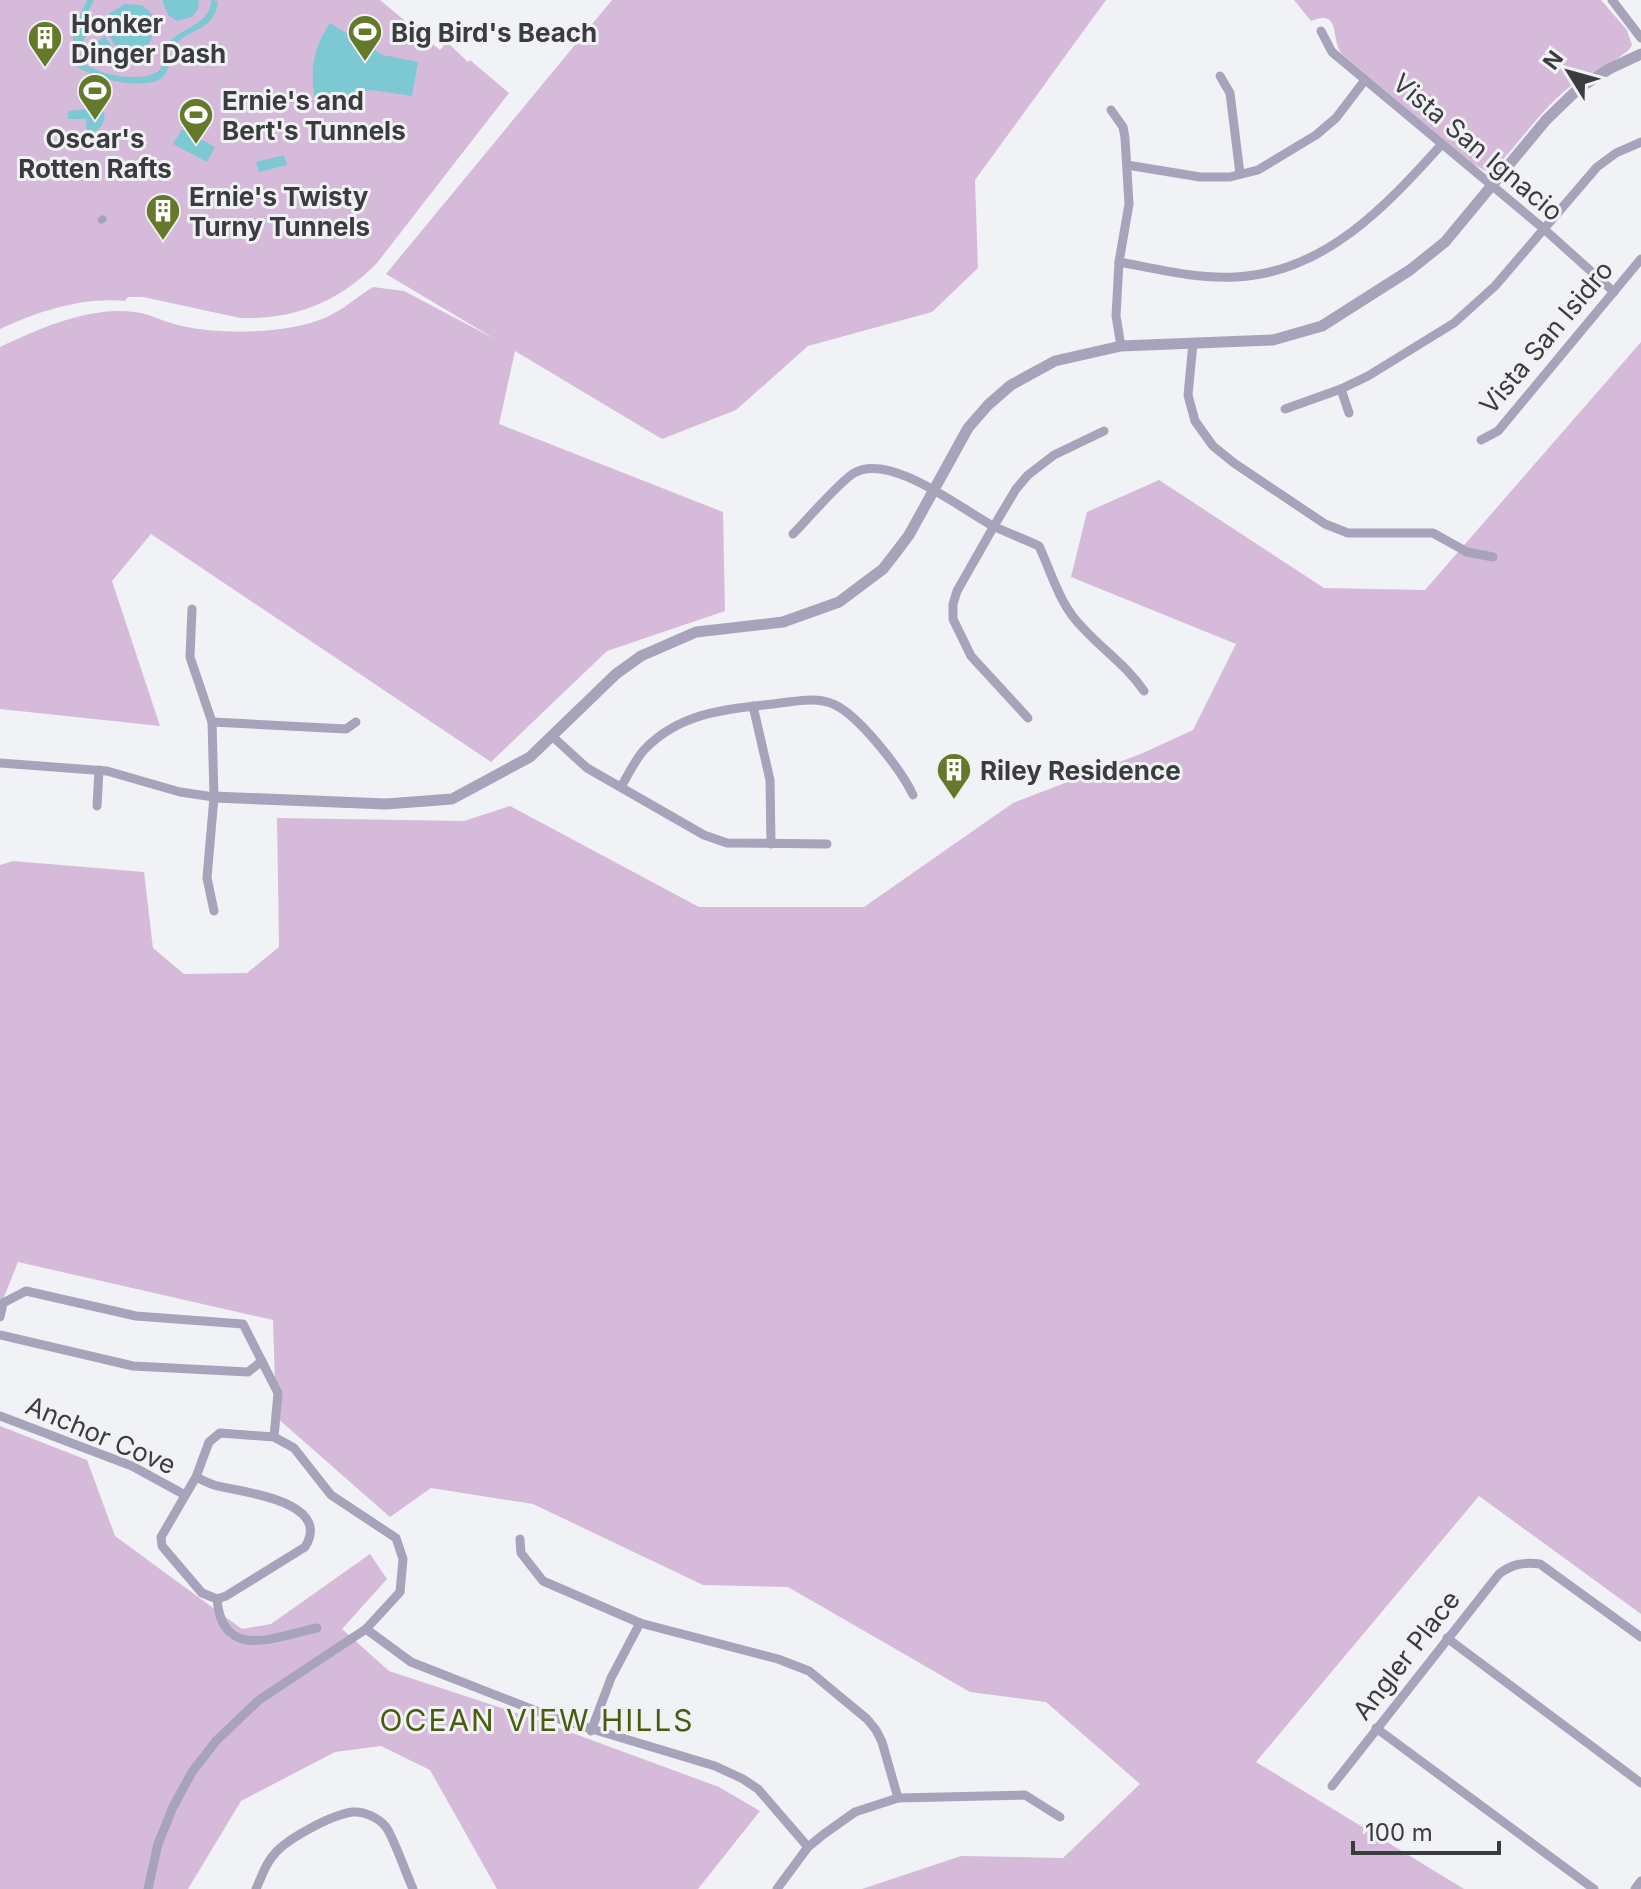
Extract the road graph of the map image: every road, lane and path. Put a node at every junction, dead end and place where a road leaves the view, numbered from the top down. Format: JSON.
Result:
{"nodes":[{"id":1,"x":1612,"y":0,"type":"edge"},
{"id":2,"x":1321,"y":31,"type":"dead end"},
{"id":3,"x":1641,"y":38,"type":"edge"},
{"id":4,"x":1641,"y":54,"type":"edge"},
{"id":5,"x":1220,"y":76,"type":"dead end"},
{"id":6,"x":1365,"y":80,"type":"junction"},
{"id":7,"x":1111,"y":110,"type":"dead end"},
{"id":8,"x":1641,"y":142,"type":"edge"},
{"id":9,"x":1442,"y":144,"type":"junction"},
{"id":10,"x":1127,"y":165,"type":"junction"},
{"id":11,"x":1240,"y":174,"type":"junction"},
{"id":12,"x":1492,"y":185,"type":"junction"},
{"id":13,"x":1544,"y":229,"type":"junction"},
{"id":14,"x":1641,"y":259,"type":"edge"},
{"id":15,"x":1119,"y":262,"type":"junction"},
{"id":16,"x":1614,"y":292,"type":"junction"},
{"id":17,"x":1193,"y":343,"type":"junction"},
{"id":18,"x":1121,"y":346,"type":"junction"},
{"id":19,"x":1341,"y":389,"type":"junction"},
{"id":20,"x":1285,"y":409,"type":"dead end"},
{"id":21,"x":1349,"y":413,"type":"dead end"},
{"id":22,"x":1104,"y":431,"type":"dead end"},
{"id":23,"x":1481,"y":440,"type":"dead end"},
{"id":24,"x":933,"y":489,"type":"junction"},
{"id":25,"x":994,"y":526,"type":"junction"},
{"id":26,"x":793,"y":534,"type":"dead end"},
{"id":27,"x":1493,"y":557,"type":"dead end"},
{"id":28,"x":192,"y":609,"type":"dead end"},
{"id":29,"x":1144,"y":691,"type":"dead end"},
{"id":30,"x":753,"y":706,"type":"junction"},
{"id":31,"x":1028,"y":718,"type":"dead end"},
{"id":32,"x":212,"y":722,"type":"junction"},
{"id":33,"x":356,"y":722,"type":"dead end"},
{"id":34,"x":553,"y":737,"type":"junction"},
{"id":35,"x":0,"y":763,"type":"edge"},
{"id":36,"x":99,"y":770,"type":"junction"},
{"id":37,"x":621,"y":787,"type":"junction"},
{"id":38,"x":913,"y":795,"type":"dead end"},
{"id":39,"x":214,"y":797,"type":"junction"},
{"id":40,"x":97,"y":806,"type":"dead end"},
{"id":41,"x":771,"y":844,"type":"junction"},
{"id":42,"x":827,"y":844,"type":"dead end"},
{"id":43,"x":214,"y":911,"type":"dead end"},
{"id":44,"x":0,"y":1317,"type":"edge"},
{"id":45,"x":0,"y":1335,"type":"edge"},
{"id":46,"x":262,"y":1361,"type":"junction"},
{"id":47,"x":0,"y":1416,"type":"edge"},
{"id":48,"x":274,"y":1437,"type":"junction"},
{"id":49,"x":196,"y":1477,"type":"junction"},
{"id":50,"x":185,"y":1495,"type":"junction"},
{"id":51,"x":520,"y":1539,"type":"dead end"},
{"id":52,"x":217,"y":1599,"type":"junction"},
{"id":53,"x":640,"y":1623,"type":"junction"},
{"id":54,"x":317,"y":1628,"type":"dead end"},
{"id":55,"x":366,"y":1629,"type":"junction"},
{"id":56,"x":1641,"y":1637,"type":"edge"},
{"id":57,"x":1447,"y":1638,"type":"junction"},
{"id":58,"x":1376,"y":1728,"type":"junction"},
{"id":59,"x":591,"y":1731,"type":"junction"},
{"id":60,"x":1641,"y":1783,"type":"edge"},
{"id":61,"x":1332,"y":1786,"type":"dead end"},
{"id":62,"x":898,"y":1798,"type":"junction"},
{"id":63,"x":1060,"y":1817,"type":"dead end"},
{"id":64,"x":808,"y":1847,"type":"junction"},
{"id":65,"x":1641,"y":1881,"type":"edge"},
{"id":66,"x":148,"y":1889,"type":"edge"},
{"id":67,"x":256,"y":1889,"type":"edge"},
{"id":68,"x":413,"y":1889,"type":"edge"},
{"id":69,"x":777,"y":1889,"type":"edge"},
{"id":70,"x":1594,"y":1889,"type":"edge"},
{"id":71,"x":1635,"y":1889,"type":"edge"}],
"edges":[{"from":1,"to":3,"type":"street"},
{"from":2,"to":6,"type":"street","name":"Vista San Ignacio"},
{"from":4,"to":12,"type":"street"},
{"from":5,"to":11,"type":"street"},
{"from":6,"to":9,"type":"street","name":"Vista San Ignacio"},
{"from":6,"to":11,"type":"street"},
{"from":7,"to":10,"type":"street"},
{"from":8,"to":13,"type":"street"},
{"from":9,"to":12,"type":"street","name":"Vista San Ignacio"},
{"from":9,"to":15,"type":"street"},
{"from":10,"to":11,"type":"street"},
{"from":10,"to":15,"type":"street"},
{"from":12,"to":13,"type":"street","name":"Vista San Ignacio"},
{"from":12,"to":17,"type":"street"},
{"from":13,"to":16,"type":"street","name":"Vista San Ignacio"},
{"from":13,"to":19,"type":"street"},
{"from":14,"to":16,"type":"street","name":"Vista San Isidro"},
{"from":15,"to":18,"type":"street"},
{"from":16,"to":23,"type":"street","name":"Vista San Isidro"},
{"from":17,"to":18,"type":"street"},
{"from":17,"to":27,"type":"street"},
{"from":18,"to":24,"type":"street"},
{"from":19,"to":20,"type":"street"},
{"from":19,"to":21,"type":"street"},
{"from":22,"to":25,"type":"street"},
{"from":24,"to":25,"type":"street"},
{"from":24,"to":26,"type":"street"},
{"from":24,"to":34,"type":"street"},
{"from":25,"to":29,"type":"street"},
{"from":25,"to":31,"type":"street"},
{"from":28,"to":32,"type":"street"},
{"from":30,"to":37,"type":"street"},
{"from":30,"to":38,"type":"street"},
{"from":30,"to":41,"type":"street"},
{"from":32,"to":33,"type":"street"},
{"from":32,"to":39,"type":"street"},
{"from":34,"to":37,"type":"street"},
{"from":34,"to":39,"type":"street"},
{"from":35,"to":36,"type":"street"},
{"from":36,"to":39,"type":"street"},
{"from":36,"to":40,"type":"street"},
{"from":37,"to":41,"type":"street"},
{"from":39,"to":43,"type":"street"},
{"from":41,"to":42,"type":"street"},
{"from":44,"to":46,"type":"street"},
{"from":45,"to":46,"type":"street"},
{"from":46,"to":48,"type":"street"},
{"from":47,"to":50,"type":"street","name":"Anchor Cove"},
{"from":48,"to":49,"type":"street"},
{"from":48,"to":55,"type":"street"},
{"from":49,"to":50,"type":"street"},
{"from":49,"to":52,"type":"street"},
{"from":50,"to":52,"type":"street"},
{"from":51,"to":53,"type":"street"},
{"from":52,"to":54,"type":"street"},
{"from":53,"to":59,"type":"street"},
{"from":53,"to":62,"type":"street"},
{"from":55,"to":59,"type":"street"},
{"from":55,"to":66,"type":"street"},
{"from":56,"to":57,"type":"street","name":"Angler Place"},
{"from":57,"to":58,"type":"street","name":"Angler Place"},
{"from":57,"to":60,"type":"street"},
{"from":58,"to":61,"type":"street","name":"Angler Place"},
{"from":58,"to":70,"type":"street"},
{"from":59,"to":64,"type":"street"},
{"from":62,"to":63,"type":"street"},
{"from":62,"to":64,"type":"street"},
{"from":64,"to":69,"type":"street"},
{"from":65,"to":71,"type":"street"},
{"from":67,"to":68,"type":"street"}]}
